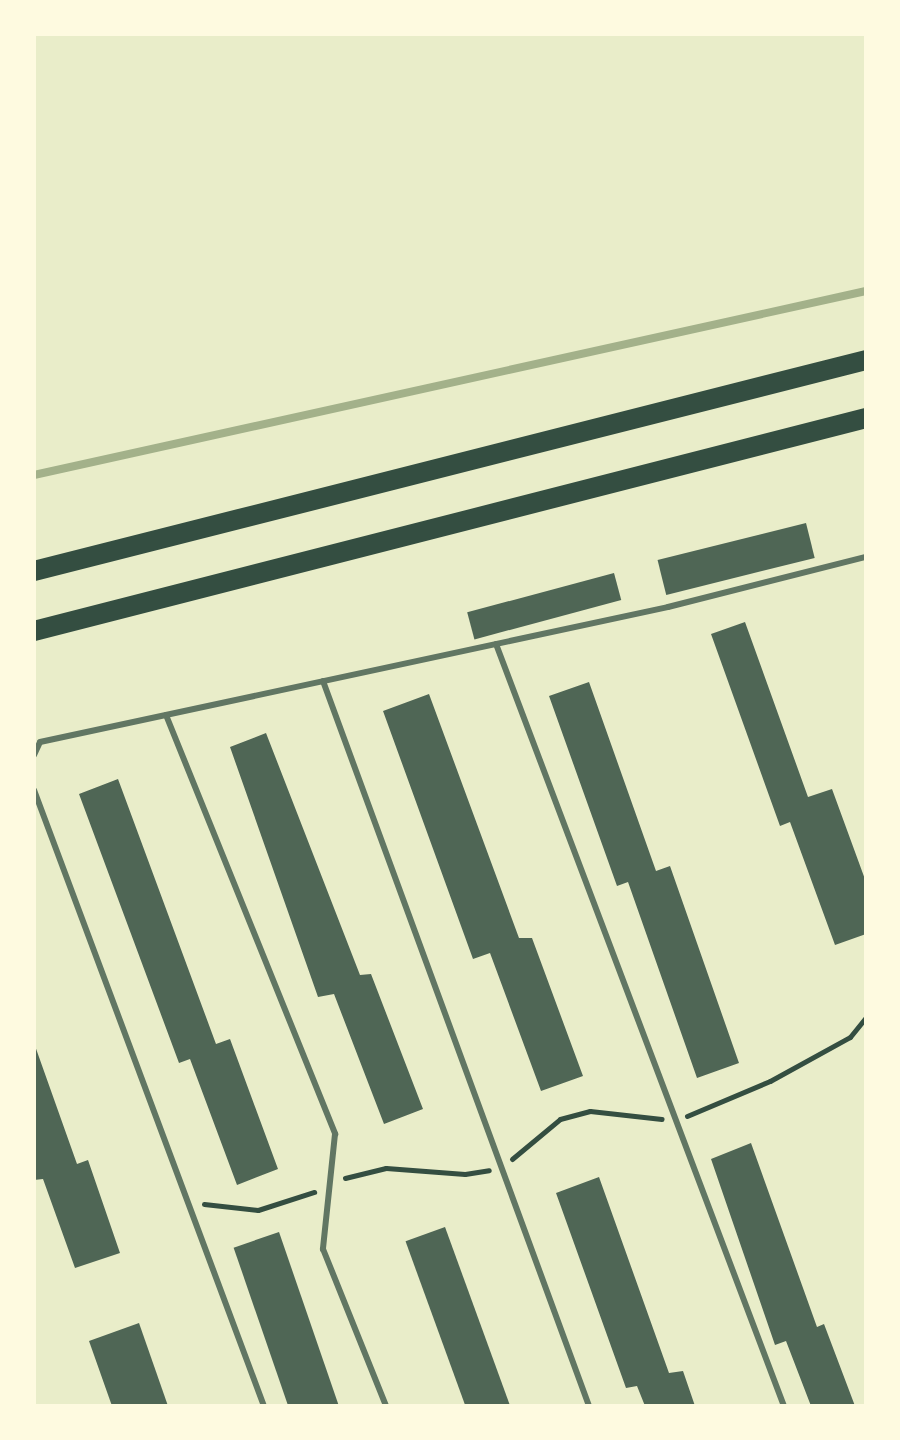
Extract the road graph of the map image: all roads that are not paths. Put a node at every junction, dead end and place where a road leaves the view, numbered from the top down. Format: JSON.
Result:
{"nodes":[{"id":1,"x":866,"y":360,"type":"edge"},
{"id":2,"x":866,"y":418,"type":"edge"},
{"id":3,"x":866,"y":557,"type":"edge"},
{"id":4,"x":34,"y":571,"type":"edge"},
{"id":5,"x":34,"y":631,"type":"edge"},
{"id":6,"x":496,"y":644,"type":"junction"},
{"id":7,"x":323,"y":681,"type":"junction"},
{"id":8,"x":166,"y":715,"type":"junction"},
{"id":9,"x":34,"y":755,"type":"edge"},
{"id":10,"x":34,"y":790,"type":"edge"},
{"id":11,"x":264,"y":1406,"type":"edge"},
{"id":12,"x":386,"y":1406,"type":"edge"},
{"id":13,"x":589,"y":1406,"type":"edge"},
{"id":14,"x":784,"y":1406,"type":"edge"}],
"edges":[{"from":1,"to":4,"type":"main road"},
{"from":2,"to":5,"type":"main road"},
{"from":3,"to":6,"type":"lane"},
{"from":6,"to":7,"type":"lane"},
{"from":6,"to":14,"type":"lane"},
{"from":7,"to":8,"type":"lane"},
{"from":7,"to":13,"type":"lane"},
{"from":8,"to":9,"type":"lane"},
{"from":8,"to":12,"type":"lane"},
{"from":10,"to":11,"type":"lane"}]}
